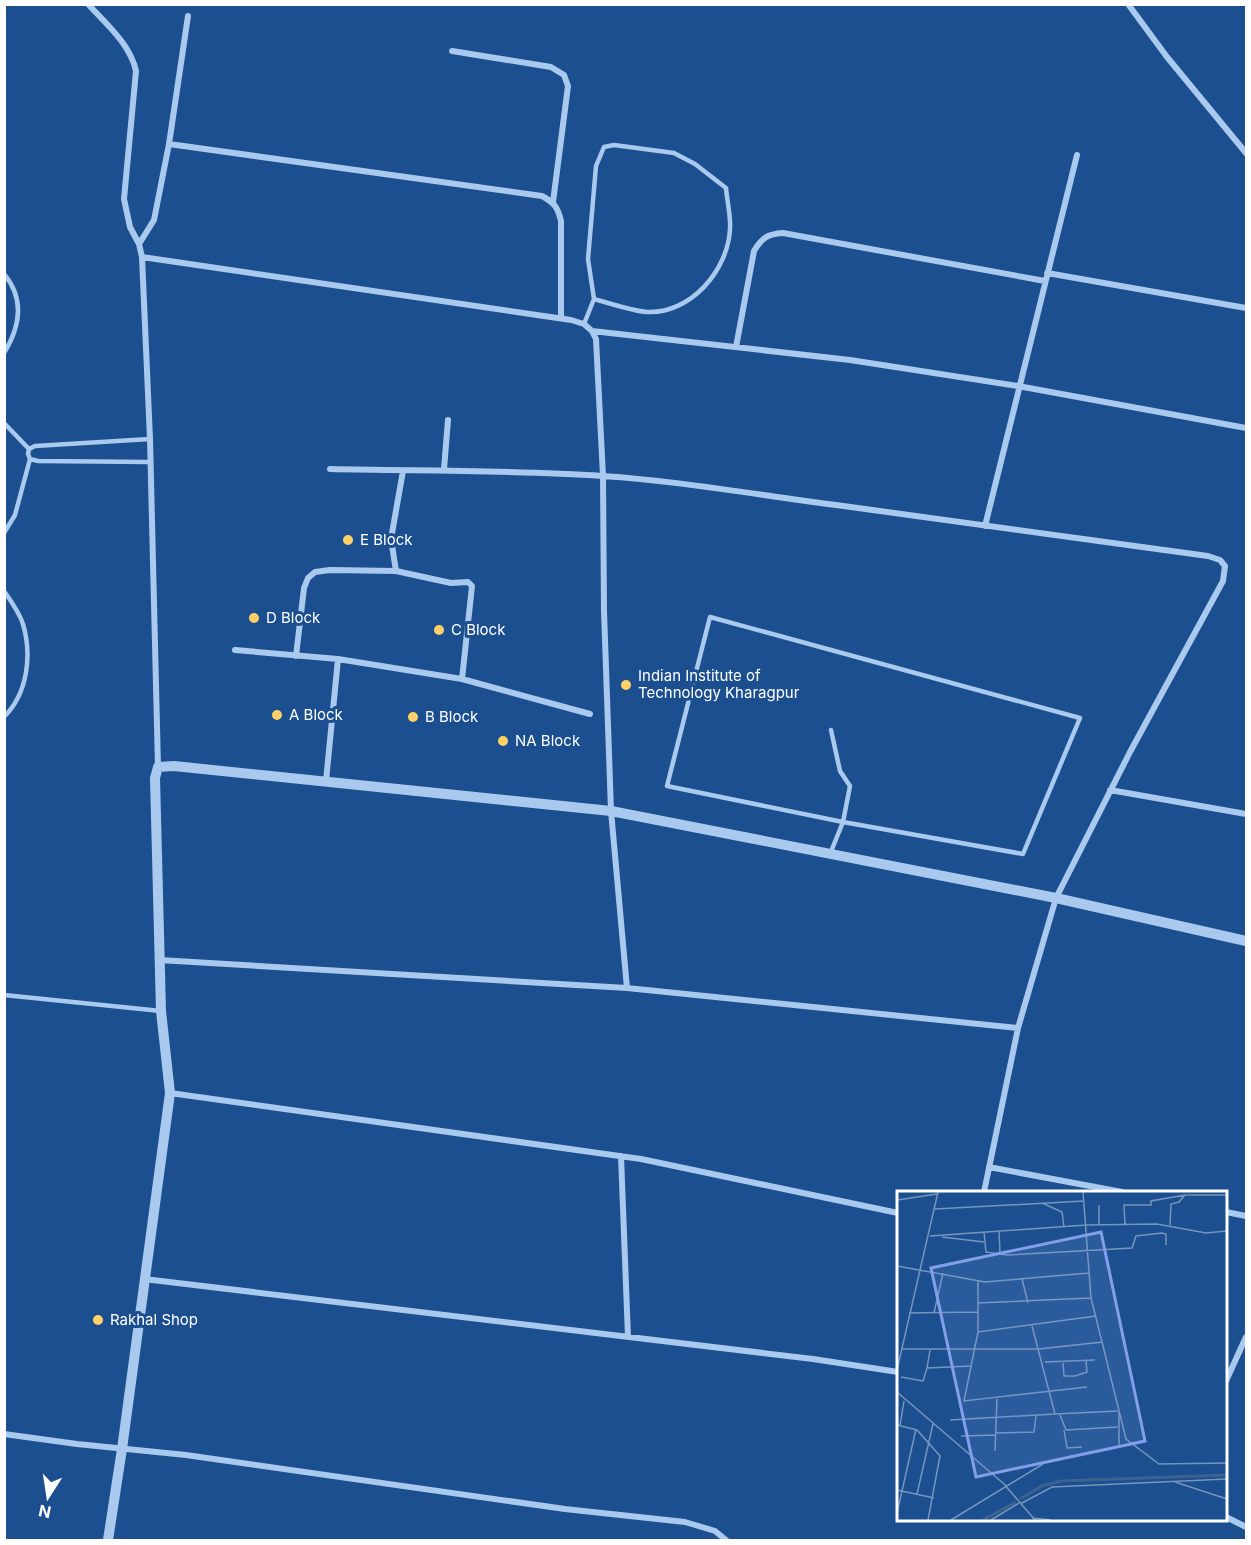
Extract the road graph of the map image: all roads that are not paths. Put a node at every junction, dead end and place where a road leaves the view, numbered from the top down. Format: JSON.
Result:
{"nodes":[{"id":1,"x":88,"y":4,"type":"edge"},
{"id":2,"x":1128,"y":4,"type":"edge"},
{"id":3,"x":188,"y":16,"type":"dead end"},
{"id":4,"x":452,"y":51,"type":"dead end"},
{"id":5,"x":169,"y":144,"type":"junction"},
{"id":6,"x":1246,"y":153,"type":"edge"},
{"id":7,"x":1077,"y":155,"type":"dead end"},
{"id":8,"x":554,"y":202,"type":"junction"},
{"id":9,"x":139,"y":244,"type":"junction"},
{"id":10,"x":142,"y":257,"type":"junction"},
{"id":11,"x":1047,"y":273,"type":"junction"},
{"id":12,"x":4,"y":274,"type":"edge"},
{"id":13,"x":1045,"y":281,"type":"junction"},
{"id":14,"x":594,"y":299,"type":"junction"},
{"id":15,"x":1246,"y":308,"type":"edge"},
{"id":16,"x":561,"y":318,"type":"junction"},
{"id":17,"x":584,"y":324,"type":"junction"},
{"id":18,"x":592,"y":331,"type":"junction"},
{"id":19,"x":736,"y":347,"type":"junction"},
{"id":20,"x":4,"y":352,"type":"edge"},
{"id":21,"x":1018,"y":386,"type":"junction"},
{"id":22,"x":448,"y":420,"type":"dead end"},
{"id":23,"x":4,"y":423,"type":"edge"},
{"id":24,"x":1246,"y":428,"type":"edge"},
{"id":25,"x":150,"y":439,"type":"junction"},
{"id":26,"x":29,"y":449,"type":"junction"},
{"id":27,"x":30,"y":459,"type":"junction"},
{"id":28,"x":150,"y":462,"type":"junction"},
{"id":29,"x":330,"y":469,"type":"dead end"},
{"id":30,"x":444,"y":469,"type":"junction"},
{"id":31,"x":403,"y":471,"type":"junction"},
{"id":32,"x":603,"y":476,"type":"junction"},
{"id":33,"x":985,"y":526,"type":"junction"},
{"id":34,"x":4,"y":533,"type":"edge"},
{"id":35,"x":396,"y":571,"type":"junction"},
{"id":36,"x":4,"y":591,"type":"edge"},
{"id":37,"x":235,"y":650,"type":"dead end"},
{"id":38,"x":296,"y":656,"type":"junction"},
{"id":39,"x":338,"y":659,"type":"junction"},
{"id":40,"x":462,"y":679,"type":"junction"},
{"id":41,"x":590,"y":714,"type":"dead end"},
{"id":42,"x":4,"y":717,"type":"edge"},
{"id":43,"x":831,"y":730,"type":"dead end"},
{"id":44,"x":158,"y":767,"type":"junction"},
{"id":45,"x":326,"y":781,"type":"junction"},
{"id":46,"x":1110,"y":790,"type":"junction"},
{"id":47,"x":611,"y":811,"type":"junction"},
{"id":48,"x":1246,"y":814,"type":"edge"},
{"id":49,"x":843,"y":822,"type":"junction"},
{"id":50,"x":830,"y":854,"type":"junction"},
{"id":51,"x":1056,"y":898,"type":"junction"},
{"id":52,"x":1246,"y":941,"type":"edge"},
{"id":53,"x":159,"y":960,"type":"junction"},
{"id":54,"x":627,"y":988,"type":"junction"},
{"id":55,"x":4,"y":995,"type":"edge"},
{"id":56,"x":160,"y":1011,"type":"junction"},
{"id":57,"x":1018,"y":1028,"type":"junction"},
{"id":58,"x":170,"y":1093,"type":"junction"},
{"id":59,"x":621,"y":1155,"type":"junction"},
{"id":60,"x":989,"y":1167,"type":"junction"},
{"id":61,"x":984,"y":1191,"type":"edge"},
{"id":62,"x":1117,"y":1191,"type":"edge"},
{"id":63,"x":1227,"y":1212,"type":"edge"},
{"id":64,"x":897,"y":1213,"type":"edge"},
{"id":65,"x":1246,"y":1216,"type":"edge"},
{"id":66,"x":144,"y":1278,"type":"junction"},
{"id":67,"x":628,"y":1337,"type":"junction"},
{"id":68,"x":1246,"y":1337,"type":"edge"},
{"id":69,"x":897,"y":1372,"type":"edge"},
{"id":70,"x":1227,"y":1379,"type":"edge"},
{"id":71,"x":4,"y":1434,"type":"edge"},
{"id":72,"x":122,"y":1449,"type":"junction"},
{"id":73,"x":1227,"y":1518,"type":"edge"},
{"id":74,"x":1246,"y":1527,"type":"edge"},
{"id":75,"x":108,"y":1540,"type":"edge"},
{"id":76,"x":726,"y":1540,"type":"edge"}],
"edges":[{"from":1,"to":9,"type":"street"},
{"from":2,"to":6,"type":"street"},
{"from":3,"to":5,"type":"street"},
{"from":4,"to":8,"type":"street"},
{"from":5,"to":8,"type":"street"},
{"from":5,"to":9,"type":"street"},
{"from":7,"to":11,"type":"street"},
{"from":8,"to":16,"type":"street"},
{"from":9,"to":10,"type":"street"},
{"from":10,"to":16,"type":"street"},
{"from":10,"to":25,"type":"street"},
{"from":11,"to":13,"type":"street"},
{"from":11,"to":15,"type":"street"},
{"from":12,"to":20,"type":"lane"},
{"from":13,"to":19,"type":"street"},
{"from":13,"to":21,"type":"street"},
{"from":14,"to":14,"type":"lane"},
{"from":14,"to":17,"type":"lane"},
{"from":16,"to":17,"type":"street"},
{"from":17,"to":18,"type":"street"},
{"from":18,"to":19,"type":"street"},
{"from":18,"to":32,"type":"street"},
{"from":19,"to":21,"type":"street"},
{"from":21,"to":24,"type":"street"},
{"from":21,"to":33,"type":"street"},
{"from":22,"to":30,"type":"street"},
{"from":23,"to":26,"type":"lane"},
{"from":25,"to":26,"type":"lane"},
{"from":25,"to":28,"type":"street"},
{"from":26,"to":27,"type":"lane"},
{"from":27,"to":28,"type":"lane"},
{"from":27,"to":34,"type":"lane"},
{"from":28,"to":44,"type":"street"},
{"from":29,"to":31,"type":"street"},
{"from":30,"to":31,"type":"street"},
{"from":30,"to":32,"type":"street"},
{"from":31,"to":35,"type":"street"},
{"from":32,"to":33,"type":"street"},
{"from":32,"to":47,"type":"street"},
{"from":33,"to":46,"type":"street"},
{"from":35,"to":38,"type":"street"},
{"from":35,"to":40,"type":"street"},
{"from":36,"to":42,"type":"lane"},
{"from":37,"to":38,"type":"street"},
{"from":38,"to":39,"type":"street"},
{"from":39,"to":40,"type":"street"},
{"from":39,"to":45,"type":"street"},
{"from":40,"to":41,"type":"street"},
{"from":43,"to":49,"type":"lane"},
{"from":44,"to":45,"type":"street"},
{"from":44,"to":53,"type":"street"},
{"from":45,"to":47,"type":"street"},
{"from":46,"to":48,"type":"street"},
{"from":46,"to":51,"type":"street"},
{"from":47,"to":50,"type":"street"},
{"from":47,"to":54,"type":"street"},
{"from":49,"to":49,"type":"lane"},
{"from":49,"to":50,"type":"lane"},
{"from":50,"to":51,"type":"street"},
{"from":51,"to":52,"type":"street"},
{"from":51,"to":57,"type":"street"},
{"from":53,"to":54,"type":"street"},
{"from":53,"to":56,"type":"street"},
{"from":54,"to":57,"type":"street"},
{"from":55,"to":56,"type":"lane"},
{"from":56,"to":58,"type":"street"},
{"from":57,"to":60,"type":"street"},
{"from":58,"to":59,"type":"street"},
{"from":58,"to":66,"type":"street"},
{"from":59,"to":64,"type":"street"},
{"from":59,"to":67,"type":"street"},
{"from":60,"to":61,"type":"street"},
{"from":60,"to":62,"type":"street"},
{"from":63,"to":65,"type":"street"},
{"from":66,"to":67,"type":"street"},
{"from":66,"to":72,"type":"street"},
{"from":67,"to":69,"type":"street"},
{"from":68,"to":70,"type":"street"},
{"from":71,"to":72,"type":"street"},
{"from":72,"to":75,"type":"street"},
{"from":72,"to":76,"type":"street"},
{"from":73,"to":74,"type":"street"}]}
